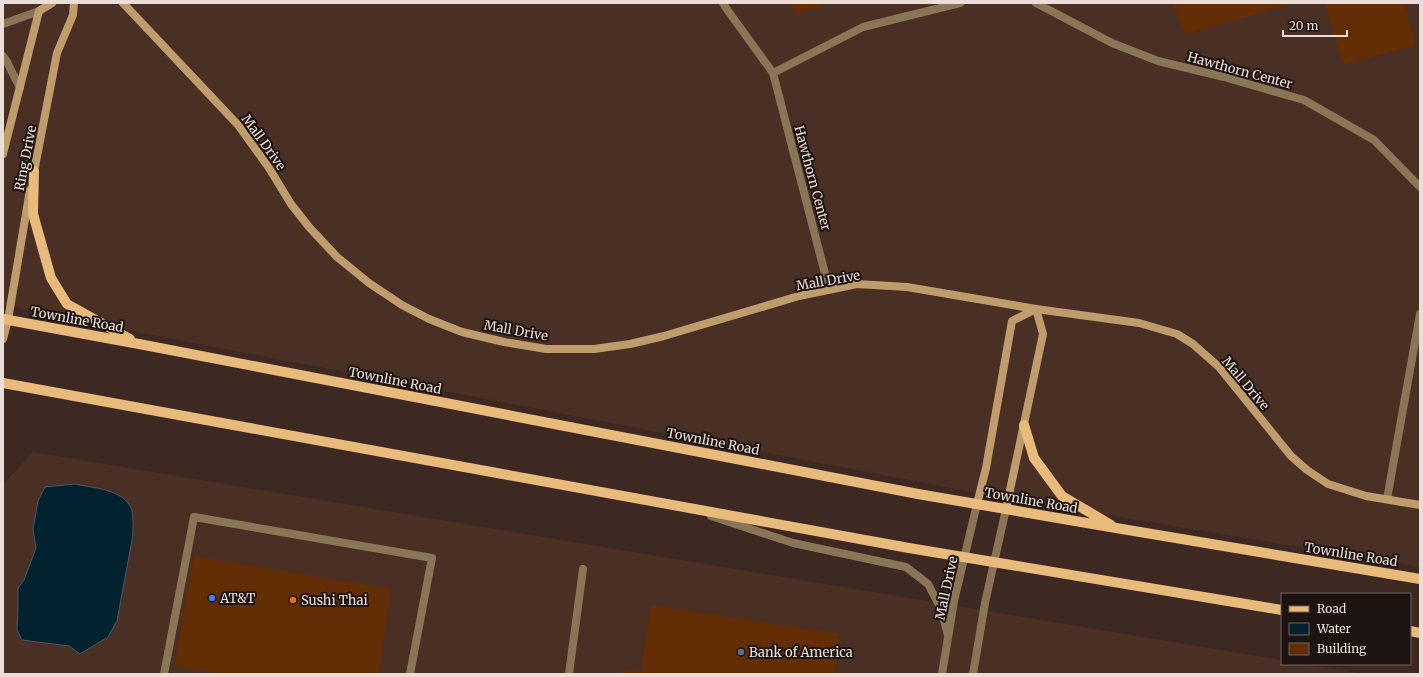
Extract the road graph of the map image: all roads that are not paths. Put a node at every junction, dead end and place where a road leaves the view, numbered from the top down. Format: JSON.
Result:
{"nodes":[{"id":1,"x":52,"y":3,"type":"edge"},
{"id":2,"x":74,"y":3,"type":"edge"},
{"id":3,"x":123,"y":3,"type":"edge"},
{"id":4,"x":723,"y":3,"type":"edge"},
{"id":5,"x":960,"y":3,"type":"edge"},
{"id":6,"x":1036,"y":3,"type":"edge"},
{"id":7,"x":39,"y":11,"type":"junction"},
{"id":8,"x":3,"y":24,"type":"edge"},
{"id":9,"x":3,"y":56,"type":"edge"},
{"id":10,"x":773,"y":73,"type":"junction"},
{"id":11,"x":20,"y":88,"type":"junction"},
{"id":12,"x":3,"y":154,"type":"edge"},
{"id":13,"x":34,"y":171,"type":"junction"},
{"id":14,"x":1420,"y":187,"type":"edge"},
{"id":15,"x":829,"y":289,"type":"junction"},
{"id":16,"x":1036,"y":310,"type":"junction"},
{"id":17,"x":1420,"y":314,"type":"edge"},
{"id":18,"x":5,"y":319,"type":"edge"},
{"id":19,"x":3,"y":339,"type":"edge"},
{"id":20,"x":139,"y":344,"type":"junction"},
{"id":21,"x":3,"y":383,"type":"edge"},
{"id":22,"x":1024,"y":425,"type":"junction"},
{"id":23,"x":1387,"y":499,"type":"junction"},
{"id":24,"x":977,"y":504,"type":"junction"},
{"id":25,"x":1420,"y":505,"type":"edge"},
{"id":26,"x":684,"y":507,"type":"junction"},
{"id":27,"x":1006,"y":509,"type":"junction"},
{"id":28,"x":1116,"y":528,"type":"junction"},
{"id":29,"x":964,"y":557,"type":"junction"},
{"id":30,"x":994,"y":562,"type":"junction"},
{"id":31,"x":583,"y":569,"type":"dead end"},
{"id":32,"x":1420,"y":579,"type":"edge"},
{"id":33,"x":1281,"y":610,"type":"edge"},
{"id":34,"x":948,"y":635,"type":"junction"},
{"id":35,"x":164,"y":674,"type":"edge"},
{"id":36,"x":410,"y":674,"type":"edge"},
{"id":37,"x":569,"y":674,"type":"edge"},
{"id":38,"x":942,"y":674,"type":"edge"},
{"id":39,"x":973,"y":674,"type":"edge"}],
"edges":[{"from":1,"to":7,"type":"street"},
{"from":2,"to":13,"type":"street","name":"Ring Drive"},
{"from":3,"to":15,"type":"street","name":"Mall Drive"},
{"from":4,"to":10,"type":"lane","name":"Hawthorn Center"},
{"from":5,"to":10,"type":"lane"},
{"from":6,"to":14,"type":"lane","name":"Hawthorn Center"},
{"from":7,"to":8,"type":"lane"},
{"from":7,"to":11,"type":"street","name":"Ring Drive"},
{"from":9,"to":11,"type":"lane"},
{"from":10,"to":15,"type":"lane","name":"Hawthorn Center"},
{"from":11,"to":12,"type":"street","name":"Ring Drive"},
{"from":13,"to":18,"type":"street","name":"Ring Drive"},
{"from":13,"to":20,"type":"main road"},
{"from":15,"to":16,"type":"street","name":"Mall Drive"},
{"from":16,"to":22,"type":"street"},
{"from":16,"to":23,"type":"street","name":"Mall Drive"},
{"from":16,"to":24,"type":"street","name":"Mall Drive"},
{"from":17,"to":23,"type":"lane"},
{"from":18,"to":19,"type":"street","name":"Ring Drive"},
{"from":18,"to":20,"type":"main road","name":"Townline Road"},
{"from":20,"to":24,"type":"main road","name":"Townline Road"},
{"from":21,"to":26,"type":"main road"},
{"from":22,"to":27,"type":"street"},
{"from":22,"to":28,"type":"main road"},
{"from":23,"to":25,"type":"street","name":"Mall Drive"},
{"from":24,"to":27,"type":"main road","name":"Townline Road"},
{"from":24,"to":29,"type":"lane","name":"Mall Drive"},
{"from":26,"to":29,"type":"main road"},
{"from":26,"to":34,"type":"lane"},
{"from":27,"to":28,"type":"main road","name":"Townline Road"},
{"from":27,"to":30,"type":"lane"},
{"from":28,"to":32,"type":"main road","name":"Townline Road"},
{"from":29,"to":30,"type":"main road"},
{"from":29,"to":34,"type":"lane","name":"Mall Drive"},
{"from":30,"to":33,"type":"main road"},
{"from":30,"to":39,"type":"lane"},
{"from":31,"to":37,"type":"lane"},
{"from":34,"to":38,"type":"lane","name":"Mall Drive"},
{"from":35,"to":36,"type":"lane"}]}
